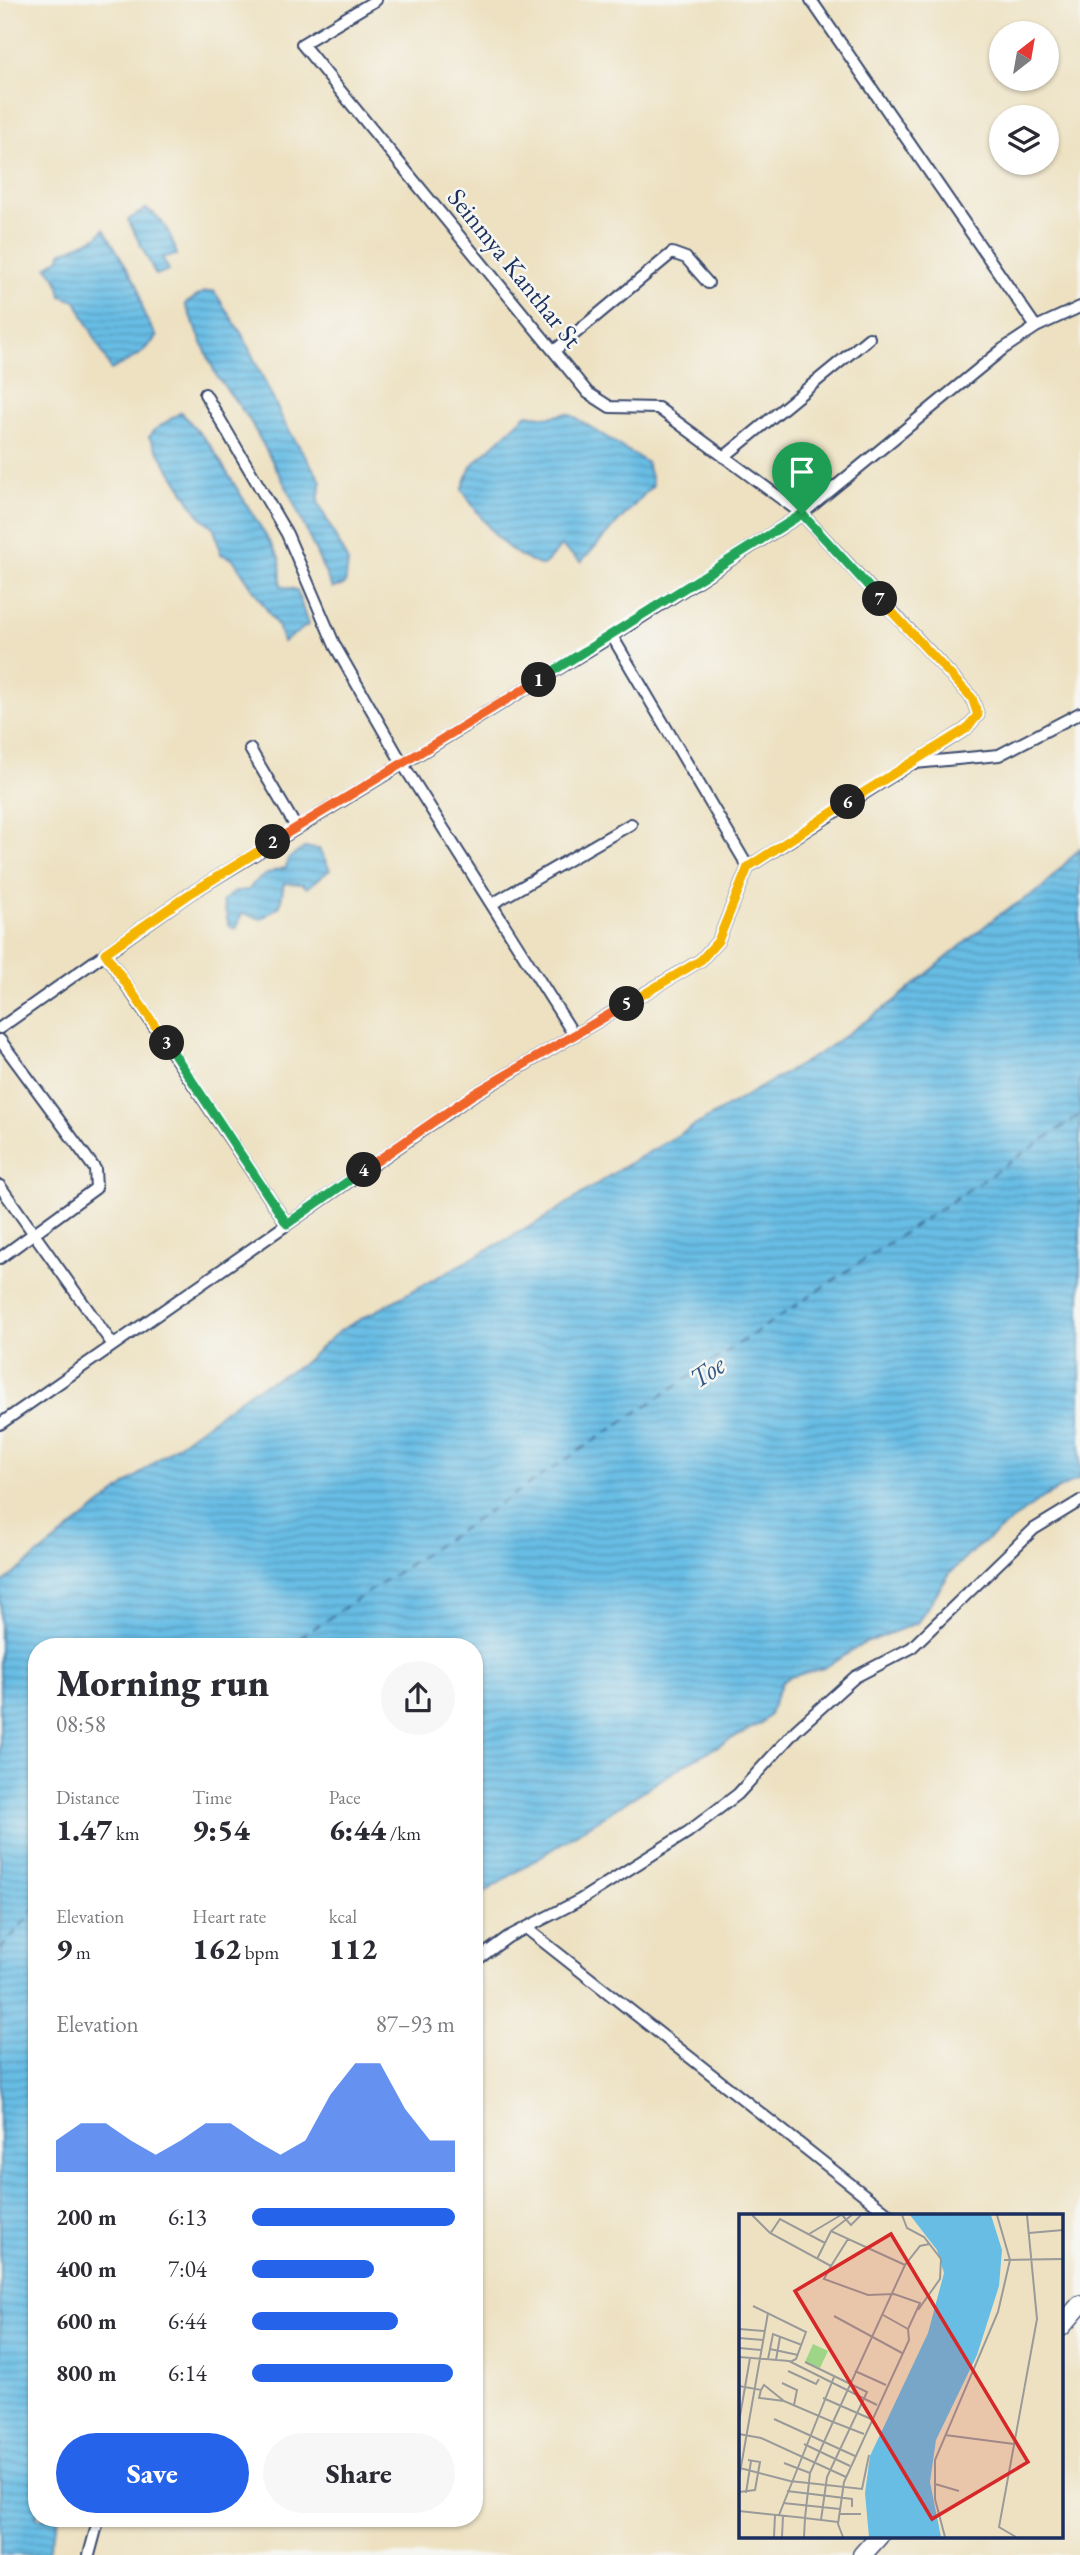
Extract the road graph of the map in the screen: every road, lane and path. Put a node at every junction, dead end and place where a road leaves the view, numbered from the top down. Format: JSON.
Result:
{"nodes":[{"id":1,"x":376,"y":0,"type":"edge"},
{"id":2,"x":811,"y":0,"type":"edge"},
{"id":3,"x":708,"y":283,"type":"dead end"},
{"id":4,"x":1080,"y":307,"type":"edge"},
{"id":5,"x":1036,"y":327,"type":"junction"},
{"id":6,"x":869,"y":338,"type":"dead end"},
{"id":7,"x":554,"y":351,"type":"junction"},
{"id":8,"x":205,"y":394,"type":"dead end"},
{"id":9,"x":724,"y":457,"type":"junction"},
{"id":10,"x":802,"y":514,"type":"junction"},
{"id":11,"x":612,"y":636,"type":"junction"},
{"id":12,"x":1080,"y":713,"type":"edge"},
{"id":13,"x":250,"y":750,"type":"dead end"},
{"id":14,"x":402,"y":763,"type":"junction"},
{"id":15,"x":911,"y":763,"type":"junction"},
{"id":16,"x":631,"y":824,"type":"dead end"},
{"id":17,"x":296,"y":827,"type":"junction"},
{"id":18,"x":748,"y":867,"type":"junction"},
{"id":19,"x":492,"y":904,"type":"junction"},
{"id":20,"x":105,"y":953,"type":"junction"},
{"id":21,"x":0,"y":1028,"type":"edge"},
{"id":22,"x":574,"y":1035,"type":"junction"},
{"id":23,"x":0,"y":1040,"type":"edge"},
{"id":24,"x":0,"y":1186,"type":"edge"},
{"id":25,"x":287,"y":1224,"type":"junction"},
{"id":26,"x":33,"y":1234,"type":"junction"},
{"id":27,"x":0,"y":1258,"type":"edge"},
{"id":28,"x":113,"y":1345,"type":"junction"},
{"id":29,"x":0,"y":1424,"type":"edge"},
{"id":30,"x":1080,"y":1501,"type":"edge"},
{"id":31,"x":526,"y":1928,"type":"junction"},
{"id":32,"x":483,"y":1955,"type":"edge"},
{"id":33,"x":888,"y":2214,"type":"edge"},
{"id":34,"x":1080,"y":2305,"type":"edge"},
{"id":35,"x":1062,"y":2326,"type":"edge"},
{"id":36,"x":97,"y":2527,"type":"edge"},
{"id":37,"x":877,"y":2538,"type":"edge"},
{"id":38,"x":89,"y":2555,"type":"edge"},
{"id":39,"x":862,"y":2555,"type":"edge"}],
"edges":[{"from":1,"to":7,"type":"street","name":"Seinmya Kanthar St"},
{"from":2,"to":5,"type":"street"},
{"from":3,"to":7,"type":"street"},
{"from":4,"to":5,"type":"street"},
{"from":5,"to":10,"type":"street"},
{"from":6,"to":9,"type":"street"},
{"from":7,"to":9,"type":"street","name":"Seinmya Kanthar St"},
{"from":8,"to":14,"type":"street"},
{"from":9,"to":10,"type":"street","name":"Seinmya Kanthar St"},
{"from":10,"to":11,"type":"street"},
{"from":10,"to":15,"type":"street","name":"Seinmya Kanthar St"},
{"from":11,"to":14,"type":"street"},
{"from":11,"to":18,"type":"street"},
{"from":12,"to":15,"type":"street"},
{"from":13,"to":17,"type":"street"},
{"from":14,"to":17,"type":"street"},
{"from":14,"to":19,"type":"street"},
{"from":15,"to":18,"type":"street"},
{"from":16,"to":19,"type":"street"},
{"from":17,"to":20,"type":"street"},
{"from":18,"to":22,"type":"street"},
{"from":19,"to":22,"type":"street"},
{"from":20,"to":21,"type":"street"},
{"from":20,"to":25,"type":"street"},
{"from":22,"to":25,"type":"street"},
{"from":23,"to":26,"type":"street"},
{"from":24,"to":26,"type":"street"},
{"from":25,"to":28,"type":"street"},
{"from":26,"to":27,"type":"street"},
{"from":26,"to":28,"type":"street"},
{"from":28,"to":29,"type":"street"},
{"from":30,"to":31,"type":"street"},
{"from":31,"to":32,"type":"street"},
{"from":31,"to":33,"type":"street"},
{"from":34,"to":35,"type":"main road"},
{"from":36,"to":38,"type":"street"},
{"from":37,"to":39,"type":"main road"}]}
